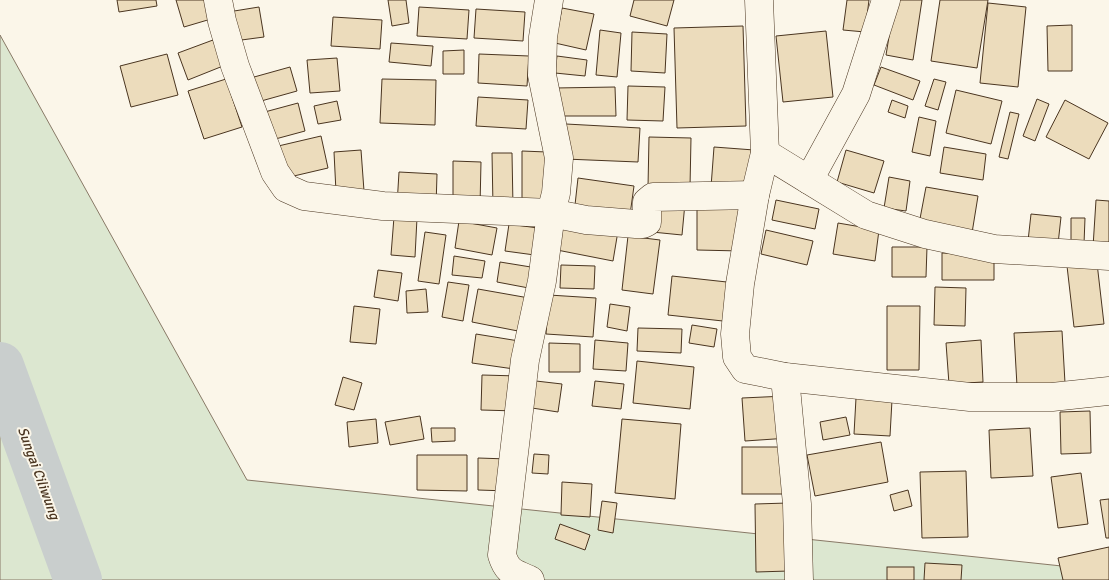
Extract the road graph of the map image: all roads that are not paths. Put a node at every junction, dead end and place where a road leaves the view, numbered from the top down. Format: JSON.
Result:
{"nodes":[{"id":1,"x":218,"y":0,"type":"edge"},
{"id":2,"x":549,"y":0,"type":"edge"},
{"id":3,"x":759,"y":0,"type":"edge"},
{"id":4,"x":886,"y":0,"type":"edge"},
{"id":5,"x":765,"y":153,"type":"junction"},
{"id":6,"x":809,"y":180,"type":"junction"},
{"id":7,"x":755,"y":195,"type":"junction"},
{"id":8,"x":551,"y":213,"type":"junction"},
{"id":9,"x":1109,"y":256,"type":"edge"},
{"id":10,"x":785,"y":377,"type":"junction"},
{"id":11,"x":1109,"y":391,"type":"edge"},
{"id":12,"x":530,"y":580,"type":"edge"},
{"id":13,"x":799,"y":580,"type":"edge"}],
"edges":[{"from":1,"to":8,"type":"street"},
{"from":2,"to":8,"type":"street"},
{"from":3,"to":5,"type":"street"},
{"from":4,"to":6,"type":"street"},
{"from":5,"to":6,"type":"street"},
{"from":5,"to":7,"type":"street"},
{"from":6,"to":9,"type":"street"},
{"from":7,"to":8,"type":"street"},
{"from":7,"to":10,"type":"street"},
{"from":8,"to":12,"type":"street"},
{"from":10,"to":11,"type":"street"},
{"from":10,"to":13,"type":"street"}]}
